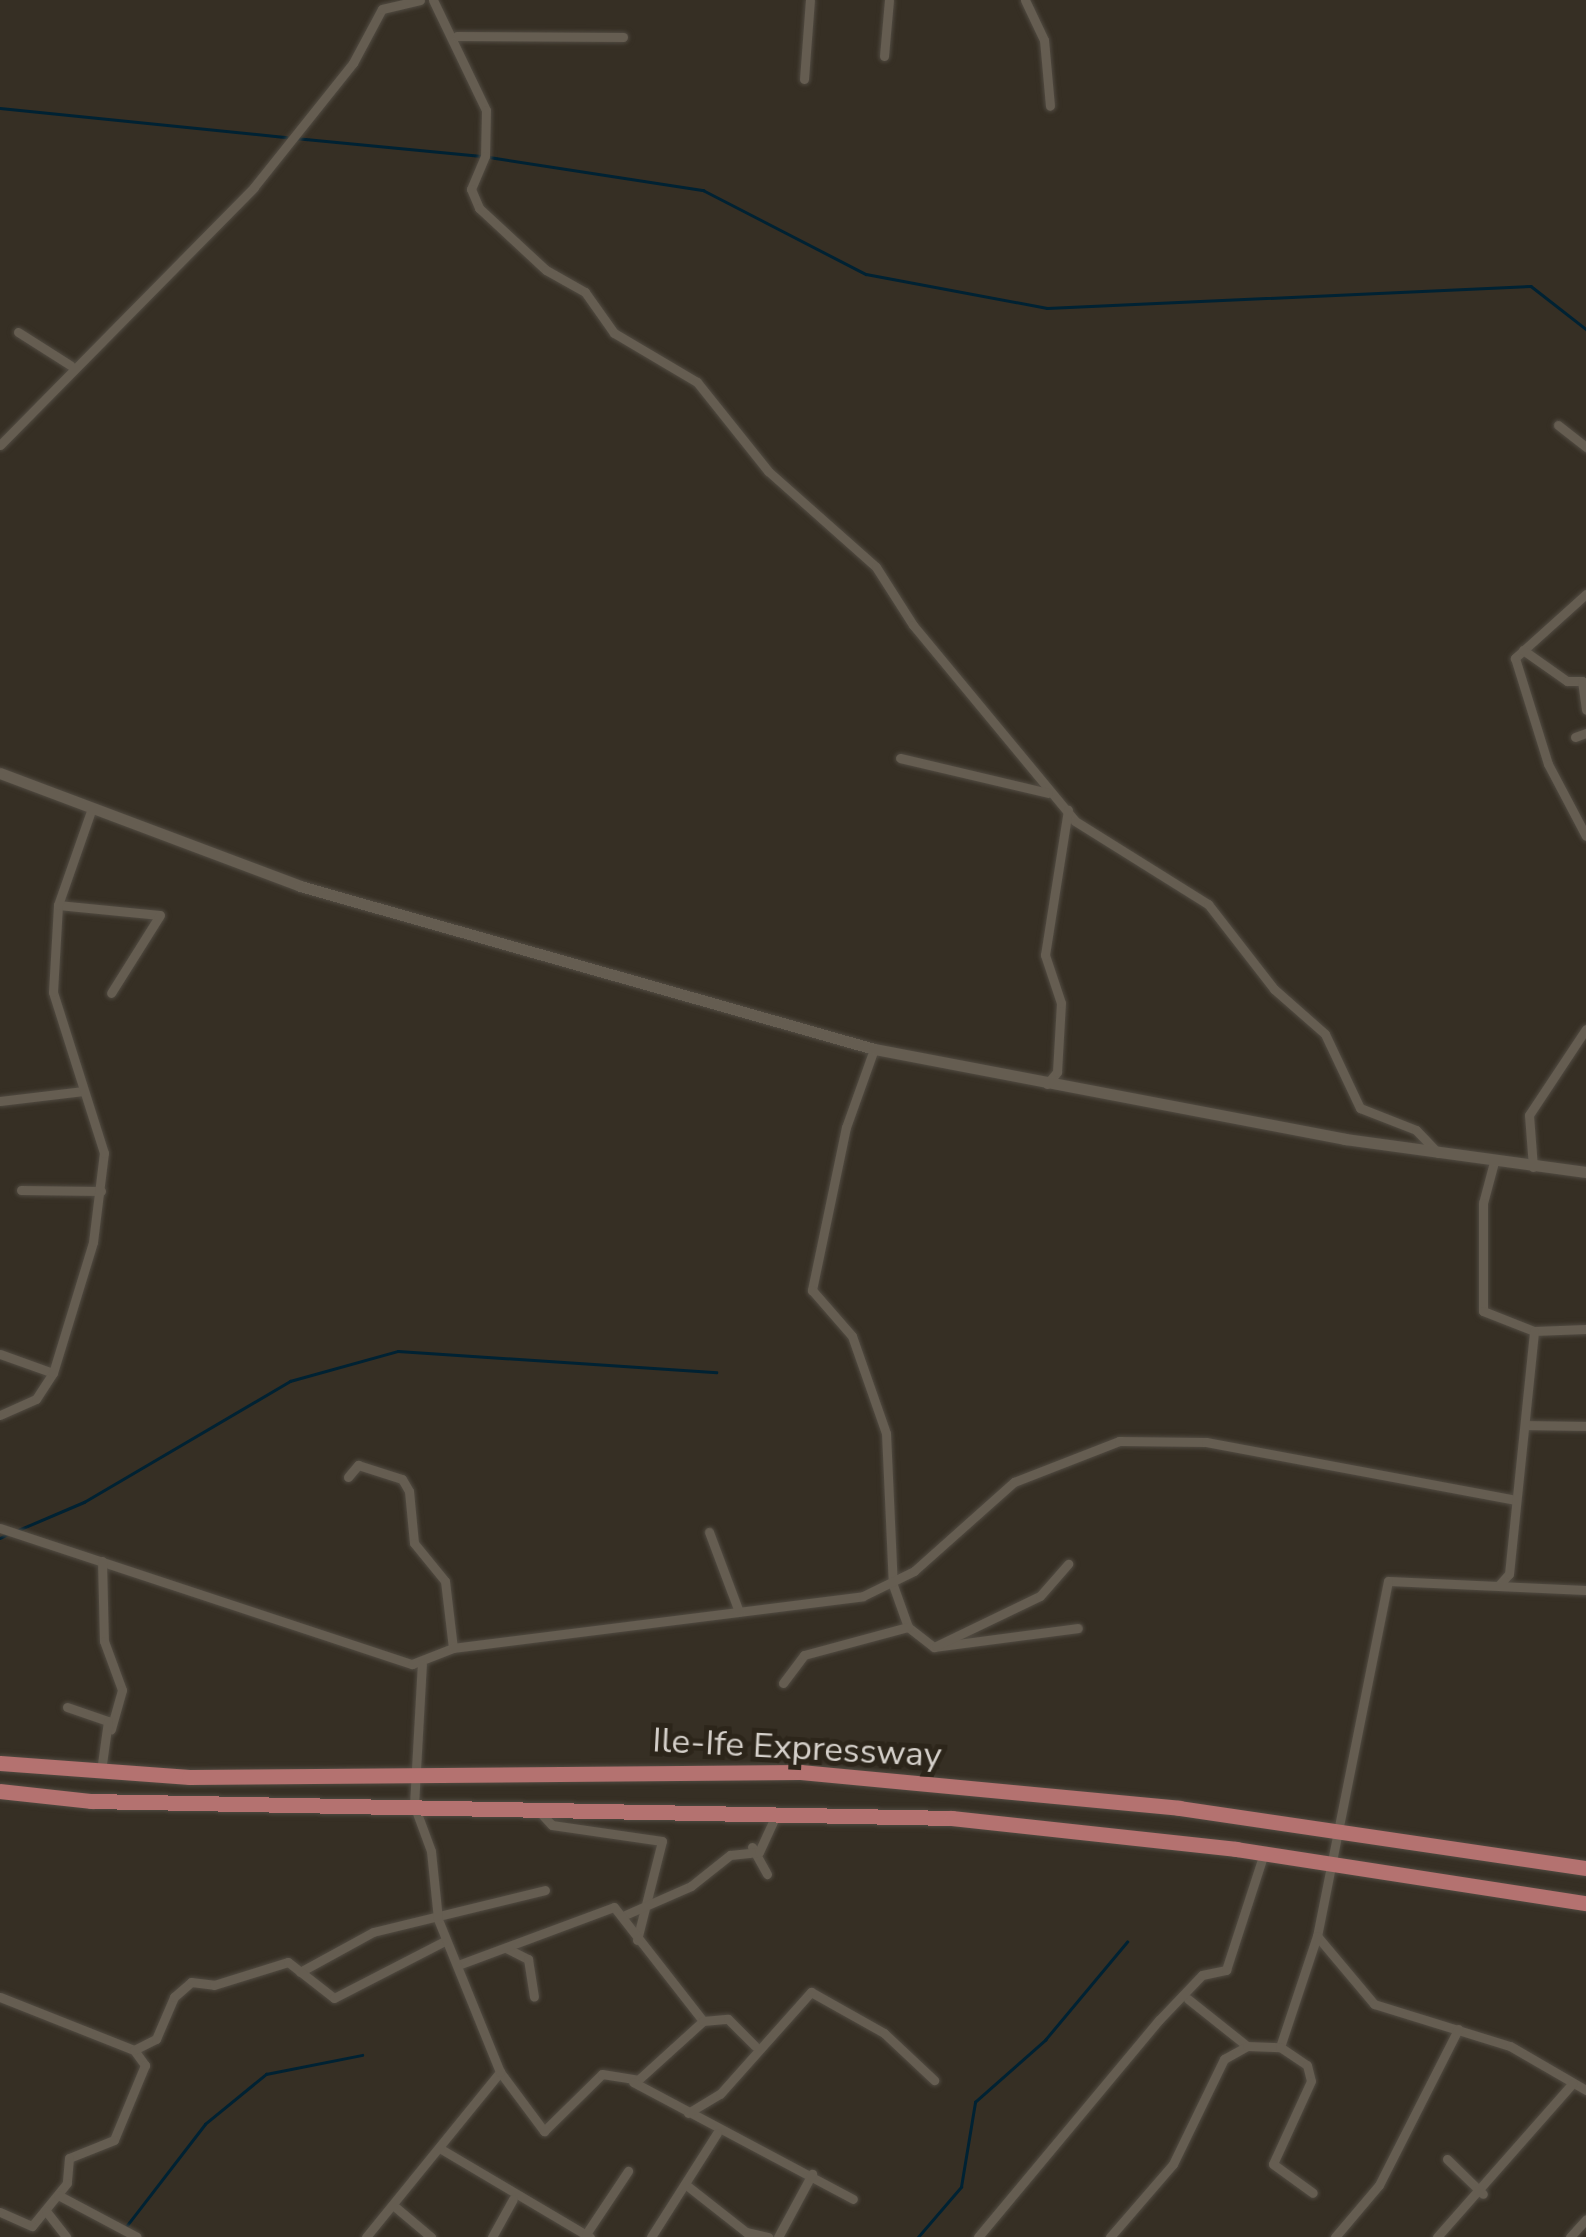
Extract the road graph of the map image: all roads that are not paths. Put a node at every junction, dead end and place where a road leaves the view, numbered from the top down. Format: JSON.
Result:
{"nodes":[{"id":1,"x":420,"y":0,"type":"edge"},
{"id":2,"x":433,"y":0,"type":"edge"},
{"id":3,"x":810,"y":0,"type":"edge"},
{"id":4,"x":889,"y":0,"type":"edge"},
{"id":5,"x":1025,"y":0,"type":"edge"},
{"id":6,"x":381,"y":5,"type":"edge"},
{"id":7,"x":457,"y":36,"type":"junction"},
{"id":8,"x":624,"y":37,"type":"dead end"},
{"id":9,"x":884,"y":56,"type":"dead end"},
{"id":10,"x":804,"y":79,"type":"dead end"},
{"id":11,"x":1050,"y":106,"type":"dead end"},
{"id":12,"x":18,"y":332,"type":"dead end"},
{"id":13,"x":70,"y":366,"type":"junction"},
{"id":14,"x":1558,"y":425,"type":"dead end"},
{"id":15,"x":0,"y":445,"type":"edge"},
{"id":16,"x":1586,"y":446,"type":"edge"},
{"id":17,"x":1586,"y":594,"type":"edge"},
{"id":18,"x":1523,"y":650,"type":"junction"},
{"id":19,"x":1586,"y":710,"type":"edge"},
{"id":20,"x":1586,"y":732,"type":"edge"},
{"id":21,"x":1575,"y":737,"type":"dead end"},
{"id":22,"x":900,"y":758,"type":"dead end"},
{"id":23,"x":0,"y":773,"type":"edge"},
{"id":24,"x":1048,"y":793,"type":"junction"},
{"id":25,"x":91,"y":810,"type":"junction"},
{"id":26,"x":1068,"y":810,"type":"junction"},
{"id":27,"x":1586,"y":836,"type":"edge"},
{"id":28,"x":58,"y":905,"type":"junction"},
{"id":29,"x":111,"y":993,"type":"dead end"},
{"id":30,"x":1586,"y":1030,"type":"edge"},
{"id":31,"x":874,"y":1048,"type":"junction"},
{"id":32,"x":1047,"y":1084,"type":"junction"},
{"id":33,"x":82,"y":1091,"type":"junction"},
{"id":34,"x":0,"y":1100,"type":"edge"},
{"id":35,"x":1438,"y":1154,"type":"junction"},
{"id":36,"x":1494,"y":1162,"type":"junction"},
{"id":37,"x":1533,"y":1168,"type":"junction"},
{"id":38,"x":1586,"y":1172,"type":"edge"},
{"id":39,"x":21,"y":1190,"type":"dead end"},
{"id":40,"x":101,"y":1191,"type":"junction"},
{"id":41,"x":1586,"y":1329,"type":"edge"},
{"id":42,"x":1534,"y":1331,"type":"junction"},
{"id":43,"x":0,"y":1354,"type":"edge"},
{"id":44,"x":53,"y":1373,"type":"junction"},
{"id":45,"x":0,"y":1415,"type":"edge"},
{"id":46,"x":1525,"y":1425,"type":"junction"},
{"id":47,"x":1586,"y":1426,"type":"edge"},
{"id":48,"x":348,"y":1477,"type":"dead end"},
{"id":49,"x":1515,"y":1500,"type":"junction"},
{"id":50,"x":0,"y":1528,"type":"edge"},
{"id":51,"x":709,"y":1532,"type":"dead end"},
{"id":52,"x":102,"y":1561,"type":"junction"},
{"id":53,"x":1068,"y":1564,"type":"dead end"},
{"id":54,"x":1509,"y":1574,"type":"junction"},
{"id":55,"x":1498,"y":1585,"type":"junction"},
{"id":56,"x":892,"y":1586,"type":"junction"},
{"id":57,"x":1517,"y":1586,"type":"junction"},
{"id":58,"x":1586,"y":1590,"type":"edge"},
{"id":59,"x":739,"y":1612,"type":"junction"},
{"id":60,"x":908,"y":1627,"type":"junction"},
{"id":61,"x":1078,"y":1628,"type":"dead end"},
{"id":62,"x":934,"y":1647,"type":"junction"},
{"id":63,"x":453,"y":1648,"type":"junction"},
{"id":64,"x":422,"y":1664,"type":"junction"},
{"id":65,"x":783,"y":1683,"type":"dead end"},
{"id":66,"x":67,"y":1707,"type":"dead end"},
{"id":67,"x":110,"y":1730,"type":"junction"},
{"id":68,"x":0,"y":1763,"type":"edge"},
{"id":69,"x":96,"y":1773,"type":"junction"},
{"id":70,"x":599,"y":1773,"type":"junction"},
{"id":71,"x":414,"y":1776,"type":"junction"},
{"id":72,"x":0,"y":1791,"type":"edge"},
{"id":73,"x":91,"y":1801,"type":"junction"},
{"id":74,"x":414,"y":1805,"type":"junction"},
{"id":75,"x":601,"y":1805,"type":"junction"},
{"id":76,"x":536,"y":1806,"type":"junction"},
{"id":77,"x":778,"y":1811,"type":"junction"},
{"id":78,"x":1342,"y":1830,"type":"junction"},
{"id":79,"x":752,"y":1847,"type":"junction"},
{"id":80,"x":1264,"y":1853,"type":"junction"},
{"id":81,"x":1330,"y":1862,"type":"junction"},
{"id":82,"x":1586,"y":1868,"type":"edge"},
{"id":83,"x":767,"y":1874,"type":"dead end"},
{"id":84,"x":545,"y":1890,"type":"dead end"},
{"id":85,"x":646,"y":1900,"type":"junction"},
{"id":86,"x":1586,"y":1903,"type":"edge"},
{"id":87,"x":625,"y":1915,"type":"junction"},
{"id":88,"x":438,"y":1919,"type":"junction"},
{"id":89,"x":1317,"y":1936,"type":"junction"},
{"id":90,"x":445,"y":1941,"type":"junction"},
{"id":91,"x":638,"y":1947,"type":"junction"},
{"id":92,"x":503,"y":1948,"type":"junction"},
{"id":93,"x":458,"y":1965,"type":"junction"},
{"id":94,"x":300,"y":1972,"type":"junction"},
{"id":95,"x":0,"y":1996,"type":"edge"},
{"id":96,"x":534,"y":1997,"type":"dead end"},
{"id":97,"x":1188,"y":2000,"type":"junction"},
{"id":98,"x":703,"y":2021,"type":"junction"},
{"id":99,"x":1458,"y":2029,"type":"junction"},
{"id":100,"x":754,"y":2046,"type":"junction"},
{"id":101,"x":1247,"y":2046,"type":"junction"},
{"id":102,"x":1280,"y":2047,"type":"junction"},
{"id":103,"x":134,"y":2050,"type":"junction"},
{"id":104,"x":500,"y":2072,"type":"junction"},
{"id":105,"x":1586,"y":2074,"type":"edge"},
{"id":106,"x":631,"y":2080,"type":"junction"},
{"id":107,"x":934,"y":2080,"type":"dead end"},
{"id":108,"x":496,"y":2084,"type":"junction"},
{"id":109,"x":1579,"y":2087,"type":"edge"},
{"id":110,"x":512,"y":2088,"type":"junction"},
{"id":111,"x":688,"y":2113,"type":"junction"},
{"id":112,"x":716,"y":2133,"type":"junction"},
{"id":113,"x":441,"y":2149,"type":"junction"},
{"id":114,"x":1447,"y":2159,"type":"dead end"},
{"id":115,"x":628,"y":2170,"type":"dead end"},
{"id":116,"x":812,"y":2174,"type":"junction"},
{"id":117,"x":686,"y":2184,"type":"junction"},
{"id":118,"x":1313,"y":2192,"type":"dead end"},
{"id":119,"x":1483,"y":2194,"type":"junction"},
{"id":120,"x":58,"y":2195,"type":"junction"},
{"id":121,"x":513,"y":2199,"type":"junction"},
{"id":122,"x":853,"y":2199,"type":"dead end"},
{"id":123,"x":393,"y":2206,"type":"junction"},
{"id":124,"x":46,"y":2211,"type":"junction"},
{"id":125,"x":0,"y":2212,"type":"edge"},
{"id":126,"x":1586,"y":2219,"type":"edge"},
{"id":127,"x":33,"y":2232,"type":"edge"},
{"id":128,"x":1343,"y":2234,"type":"edge"},
{"id":129,"x":588,"y":2236,"type":"edge"},
{"id":130,"x":66,"y":2237,"type":"edge"},
{"id":131,"x":138,"y":2237,"type":"edge"},
{"id":132,"x":366,"y":2237,"type":"edge"},
{"id":133,"x":431,"y":2237,"type":"edge"},
{"id":134,"x":492,"y":2237,"type":"edge"},
{"id":135,"x":650,"y":2237,"type":"edge"},
{"id":136,"x":768,"y":2237,"type":"edge"},
{"id":137,"x":778,"y":2237,"type":"edge"},
{"id":138,"x":978,"y":2237,"type":"edge"},
{"id":139,"x":1110,"y":2237,"type":"edge"},
{"id":140,"x":1437,"y":2237,"type":"edge"},
{"id":141,"x":1570,"y":2237,"type":"edge"}],
"edges":[{"from":1,"to":6,"type":"street"},
{"from":2,"to":7,"type":"street"},
{"from":3,"to":10,"type":"street"},
{"from":4,"to":9,"type":"street"},
{"from":5,"to":11,"type":"street"},
{"from":6,"to":13,"type":"street"},
{"from":7,"to":8,"type":"street"},
{"from":7,"to":24,"type":"street"},
{"from":12,"to":13,"type":"street"},
{"from":13,"to":15,"type":"street"},
{"from":14,"to":16,"type":"street"},
{"from":17,"to":18,"type":"street"},
{"from":18,"to":19,"type":"street"},
{"from":18,"to":27,"type":"street"},
{"from":20,"to":21,"type":"street"},
{"from":22,"to":24,"type":"street"},
{"from":23,"to":25,"type":"street"},
{"from":24,"to":26,"type":"street"},
{"from":25,"to":28,"type":"street"},
{"from":25,"to":31,"type":"street"},
{"from":26,"to":32,"type":"street"},
{"from":26,"to":35,"type":"street"},
{"from":28,"to":29,"type":"street"},
{"from":28,"to":33,"type":"street"},
{"from":30,"to":37,"type":"street"},
{"from":31,"to":32,"type":"street"},
{"from":31,"to":56,"type":"street"},
{"from":32,"to":35,"type":"street"},
{"from":33,"to":34,"type":"street"},
{"from":33,"to":40,"type":"street"},
{"from":35,"to":36,"type":"street"},
{"from":36,"to":37,"type":"street"},
{"from":36,"to":42,"type":"street"},
{"from":37,"to":38,"type":"street"},
{"from":39,"to":40,"type":"street"},
{"from":40,"to":44,"type":"street"},
{"from":41,"to":42,"type":"street"},
{"from":42,"to":46,"type":"street"},
{"from":43,"to":44,"type":"street"},
{"from":44,"to":45,"type":"street"},
{"from":46,"to":47,"type":"street"},
{"from":46,"to":49,"type":"street"},
{"from":48,"to":63,"type":"street"},
{"from":49,"to":54,"type":"street"},
{"from":49,"to":56,"type":"street"},
{"from":50,"to":52,"type":"street"},
{"from":51,"to":59,"type":"street"},
{"from":52,"to":64,"type":"street"},
{"from":52,"to":67,"type":"street"},
{"from":53,"to":62,"type":"street"},
{"from":54,"to":55,"type":"street"},
{"from":54,"to":57,"type":"street"},
{"from":55,"to":57,"type":"street"},
{"from":55,"to":78,"type":"street"},
{"from":56,"to":59,"type":"street"},
{"from":56,"to":60,"type":"street"},
{"from":57,"to":58,"type":"street"},
{"from":59,"to":63,"type":"street"},
{"from":60,"to":62,"type":"street"},
{"from":60,"to":65,"type":"street"},
{"from":61,"to":62,"type":"street"},
{"from":63,"to":64,"type":"street"},
{"from":64,"to":71,"type":"street"},
{"from":66,"to":67,"type":"street"},
{"from":67,"to":69,"type":"street"},
{"from":68,"to":69,"type":"highway","name":"Ile-Ife Expressway"},
{"from":69,"to":71,"type":"highway","name":"Ile-Ife Expressway"},
{"from":69,"to":73,"type":"highway"},
{"from":70,"to":71,"type":"highway","name":"Ile-Ife Expressway"},
{"from":70,"to":75,"type":"highway"},
{"from":70,"to":78,"type":"highway","name":"Ile-Ife Expressway"},
{"from":71,"to":74,"type":"street"},
{"from":72,"to":73,"type":"highway","name":"Ile-Ife Expressway"},
{"from":73,"to":74,"type":"highway","name":"Ile-Ife Expressway"},
{"from":74,"to":76,"type":"highway","name":"Ile-Ife Expressway"},
{"from":74,"to":88,"type":"street"},
{"from":75,"to":76,"type":"highway","name":"Ile-Ife Expressway"},
{"from":75,"to":77,"type":"highway","name":"Ile-Ife Expressway"},
{"from":76,"to":85,"type":"street"},
{"from":77,"to":79,"type":"street"},
{"from":77,"to":80,"type":"highway","name":"Ile-Ife Expressway"},
{"from":78,"to":81,"type":"street"},
{"from":78,"to":82,"type":"highway","name":"Ile-Ife Expressway"},
{"from":79,"to":83,"type":"street"},
{"from":79,"to":85,"type":"street"},
{"from":80,"to":81,"type":"highway","name":"Ile-Ife Expressway"},
{"from":80,"to":97,"type":"street"},
{"from":81,"to":86,"type":"highway","name":"Ile-Ife Expressway"},
{"from":81,"to":89,"type":"street"},
{"from":84,"to":88,"type":"street"},
{"from":85,"to":87,"type":"street"},
{"from":85,"to":91,"type":"street"},
{"from":87,"to":91,"type":"street"},
{"from":87,"to":92,"type":"street"},
{"from":88,"to":90,"type":"street"},
{"from":88,"to":94,"type":"street"},
{"from":89,"to":99,"type":"street"},
{"from":89,"to":102,"type":"street"},
{"from":90,"to":93,"type":"street"},
{"from":90,"to":94,"type":"street"},
{"from":91,"to":98,"type":"street"},
{"from":92,"to":93,"type":"street"},
{"from":92,"to":96,"type":"street"},
{"from":93,"to":104,"type":"street"},
{"from":94,"to":103,"type":"street"},
{"from":95,"to":103,"type":"street"},
{"from":97,"to":101,"type":"street"},
{"from":97,"to":138,"type":"street"},
{"from":98,"to":100,"type":"street"},
{"from":98,"to":106,"type":"street"},
{"from":99,"to":109,"type":"street"},
{"from":99,"to":128,"type":"street"},
{"from":100,"to":107,"type":"street"},
{"from":100,"to":111,"type":"street"},
{"from":101,"to":102,"type":"street"},
{"from":101,"to":139,"type":"street"},
{"from":102,"to":118,"type":"street"},
{"from":103,"to":120,"type":"street"},
{"from":104,"to":108,"type":"street"},
{"from":104,"to":110,"type":"street"},
{"from":105,"to":109,"type":"street"},
{"from":106,"to":110,"type":"street"},
{"from":106,"to":111,"type":"street"},
{"from":108,"to":110,"type":"street"},
{"from":108,"to":113,"type":"street"},
{"from":109,"to":119,"type":"street"},
{"from":111,"to":112,"type":"street"},
{"from":112,"to":116,"type":"street"},
{"from":112,"to":117,"type":"street"},
{"from":113,"to":121,"type":"street"},
{"from":113,"to":123,"type":"street"},
{"from":114,"to":119,"type":"street"},
{"from":115,"to":129,"type":"street"},
{"from":116,"to":122,"type":"street"},
{"from":116,"to":137,"type":"street"},
{"from":117,"to":135,"type":"street"},
{"from":117,"to":136,"type":"street"},
{"from":119,"to":140,"type":"street"},
{"from":120,"to":124,"type":"street"},
{"from":120,"to":131,"type":"street"},
{"from":121,"to":129,"type":"street"},
{"from":121,"to":134,"type":"street"},
{"from":123,"to":132,"type":"street"},
{"from":123,"to":133,"type":"street"},
{"from":124,"to":127,"type":"street"},
{"from":124,"to":130,"type":"street"},
{"from":125,"to":127,"type":"street"},
{"from":126,"to":141,"type":"street"}]}
